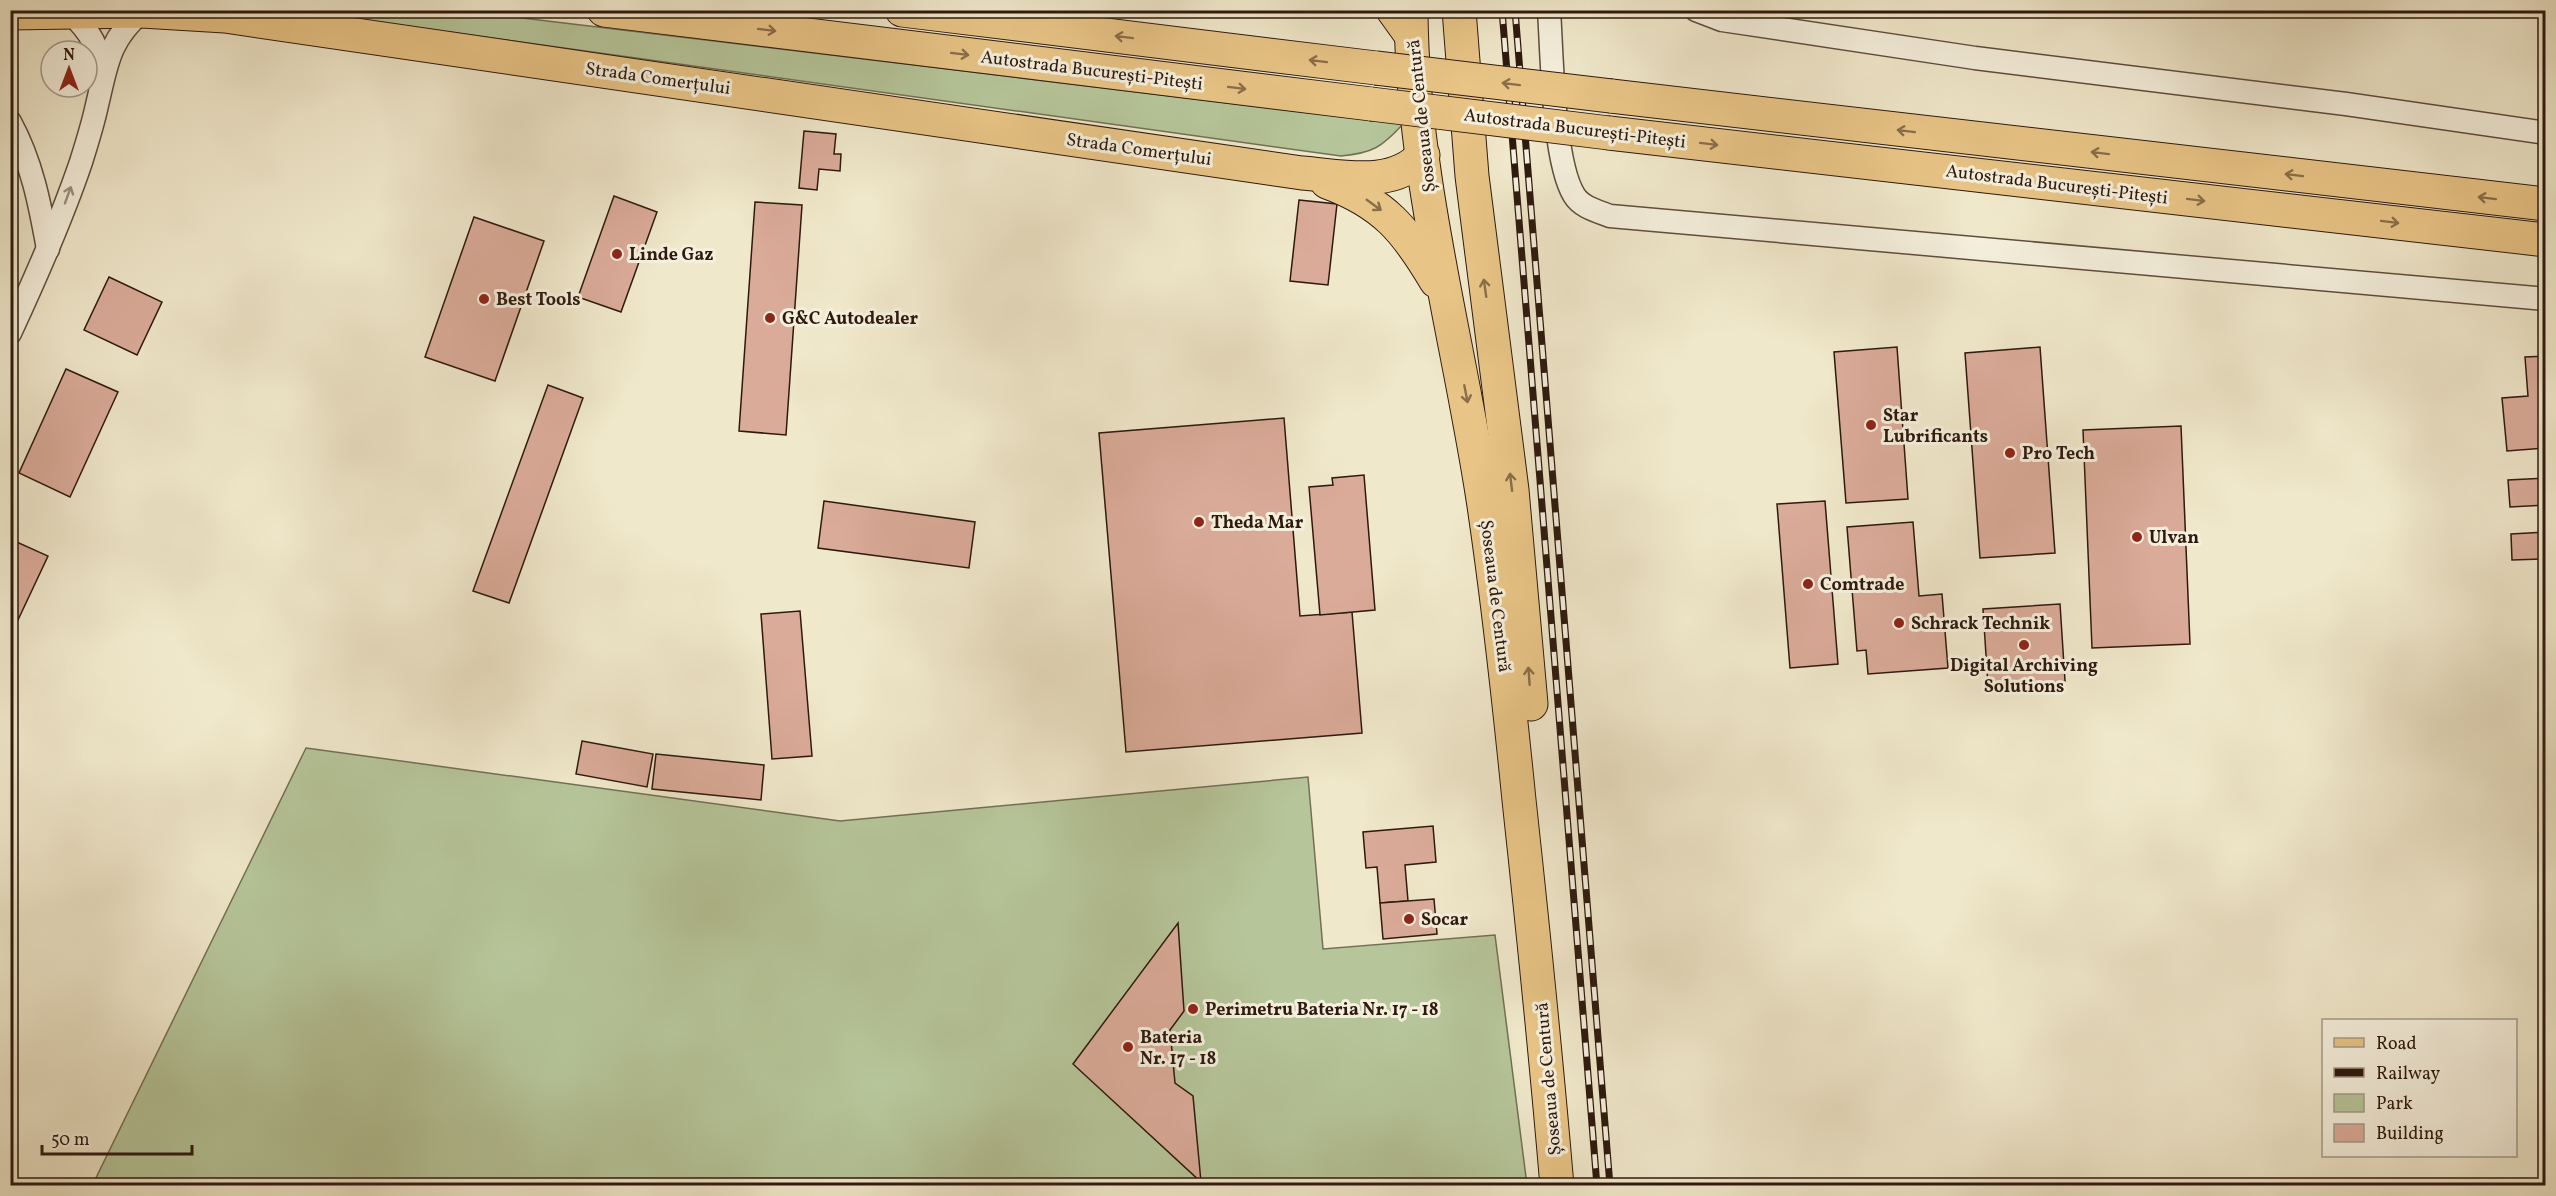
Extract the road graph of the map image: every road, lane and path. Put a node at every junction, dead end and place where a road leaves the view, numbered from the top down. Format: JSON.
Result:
{"nodes":[{"id":1,"x":604,"y":10,"type":"edge"},
{"id":2,"x":902,"y":10,"type":"edge"},
{"id":3,"x":990,"y":10,"type":"edge"},
{"id":4,"x":1459,"y":10,"type":"edge"},
{"id":5,"x":1549,"y":10,"type":"edge"},
{"id":6,"x":1696,"y":10,"type":"edge"},
{"id":7,"x":142,"y":11,"type":"edge"},
{"id":8,"x":70,"y":12,"type":"junction"},
{"id":9,"x":10,"y":13,"type":"edge"},
{"id":10,"x":1405,"y":19,"type":"edge"},
{"id":11,"x":1044,"y":27,"type":"junction"},
{"id":12,"x":102,"y":77,"type":"junction"},
{"id":13,"x":10,"y":122,"type":"edge"},
{"id":14,"x":2546,"y":133,"type":"edge"},
{"id":15,"x":1423,"y":155,"type":"junction"},
{"id":16,"x":1302,"y":173,"type":"junction"},
{"id":17,"x":2546,"y":204,"type":"edge"},
{"id":18,"x":2546,"y":240,"type":"edge"},
{"id":19,"x":48,"y":250,"type":"junction"},
{"id":20,"x":1445,"y":296,"type":"junction"},
{"id":21,"x":2546,"y":299,"type":"edge"},
{"id":22,"x":10,"y":333,"type":"edge"},
{"id":23,"x":1557,"y":1185,"type":"edge"},
{"id":24,"x":1576,"y":1185,"type":"edge"}],
"edges":[{"from":1,"to":18,"type":"main road","name":"Autostrada București-Pitești","one_way":true,"bridge":true},
{"from":2,"to":11,"type":"main road","name":"Autostrada București-Pitești"},
{"from":3,"to":11,"type":"main road"},
{"from":24,"to":4,"type":"main road","name":"Șoseaua de Centură","one_way":true},
{"from":5,"to":21,"type":"street"},
{"from":6,"to":14,"type":"street"},
{"from":7,"to":8,"type":"main road","name":"Strada Comerțului"},
{"from":7,"to":12,"type":"street"},
{"from":7,"to":16,"type":"main road","name":"Strada Comerțului"},
{"from":8,"to":9,"type":"main road","name":"Strada Comerțului"},
{"from":8,"to":12,"type":"street"},
{"from":10,"to":15,"type":"main road","name":"Șoseaua de Centură"},
{"from":17,"to":11,"type":"main road","name":"Autostrada București-Pitești","one_way":true,"bridge":true},
{"from":19,"to":12,"type":"street","one_way":true},
{"from":13,"to":19,"type":"street"},
{"from":15,"to":16,"type":"main road"},
{"from":15,"to":20,"type":"main road","name":"Șoseaua de Centură"},
{"from":16,"to":20,"type":"main road","one_way":true},
{"from":19,"to":22,"type":"street"},
{"from":20,"to":23,"type":"main road","name":"Șoseaua de Centură","one_way":true}]}
